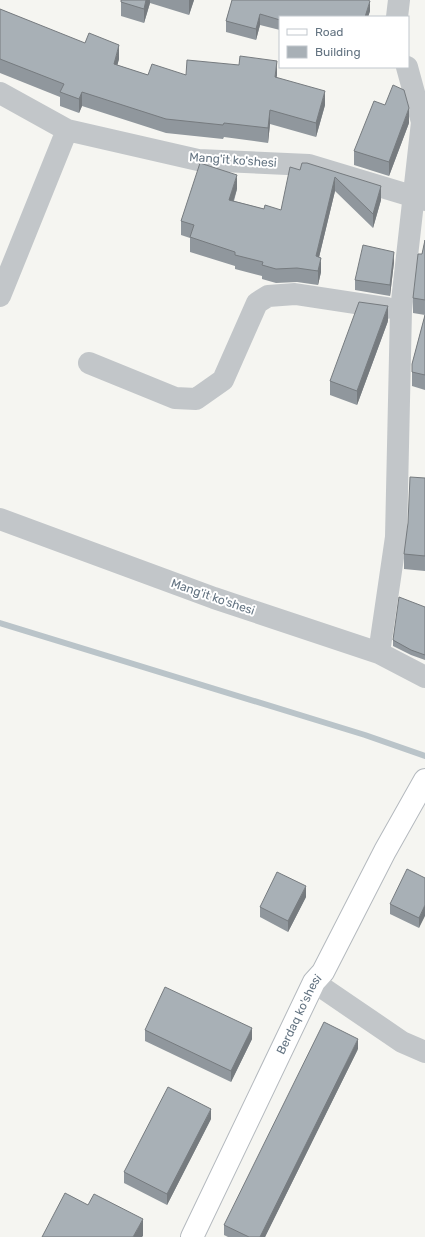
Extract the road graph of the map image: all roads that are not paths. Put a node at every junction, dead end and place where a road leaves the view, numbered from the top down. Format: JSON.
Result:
{"nodes":[{"id":1,"x":399,"y":0,"type":"edge"},
{"id":2,"x":397,"y":16,"type":"edge"},
{"id":3,"x":407,"y":68,"type":"edge"},
{"id":4,"x":0,"y":93,"type":"edge"},
{"id":5,"x":67,"y":130,"type":"junction"},
{"id":6,"x":419,"y":198,"type":"edge"},
{"id":7,"x":0,"y":296,"type":"edge"},
{"id":8,"x":400,"y":310,"type":"junction"},
{"id":9,"x":89,"y":363,"type":"dead end"},
{"id":10,"x":0,"y":519,"type":"edge"},
{"id":11,"x":379,"y":653,"type":"junction"},
{"id":12,"x":425,"y":677,"type":"edge"},
{"id":13,"x":420,"y":788,"type":"edge"},
{"id":14,"x":314,"y":982,"type":"junction"},
{"id":15,"x":425,"y":1052,"type":"edge"},
{"id":16,"x":192,"y":1237,"type":"edge"}],
"edges":[{"from":1,"to":2,"type":"street"},
{"from":3,"to":6,"type":"street"},
{"from":4,"to":5,"type":"street","name":"Mang'it ko'shesi"},
{"from":5,"to":6,"type":"street","name":"Mang'it ko'shesi"},
{"from":5,"to":7,"type":"street"},
{"from":6,"to":8,"type":"street"},
{"from":8,"to":9,"type":"street"},
{"from":8,"to":11,"type":"street"},
{"from":10,"to":11,"type":"street","name":"Mang'it ko'shesi"},
{"from":11,"to":12,"type":"street","name":"Mang'it ko'shesi"},
{"from":13,"to":14,"type":"main road","name":"Berdaq ko'shesi"},
{"from":14,"to":15,"type":"street"},
{"from":14,"to":16,"type":"main road","name":"Berdaq ko'shesi"}]}
